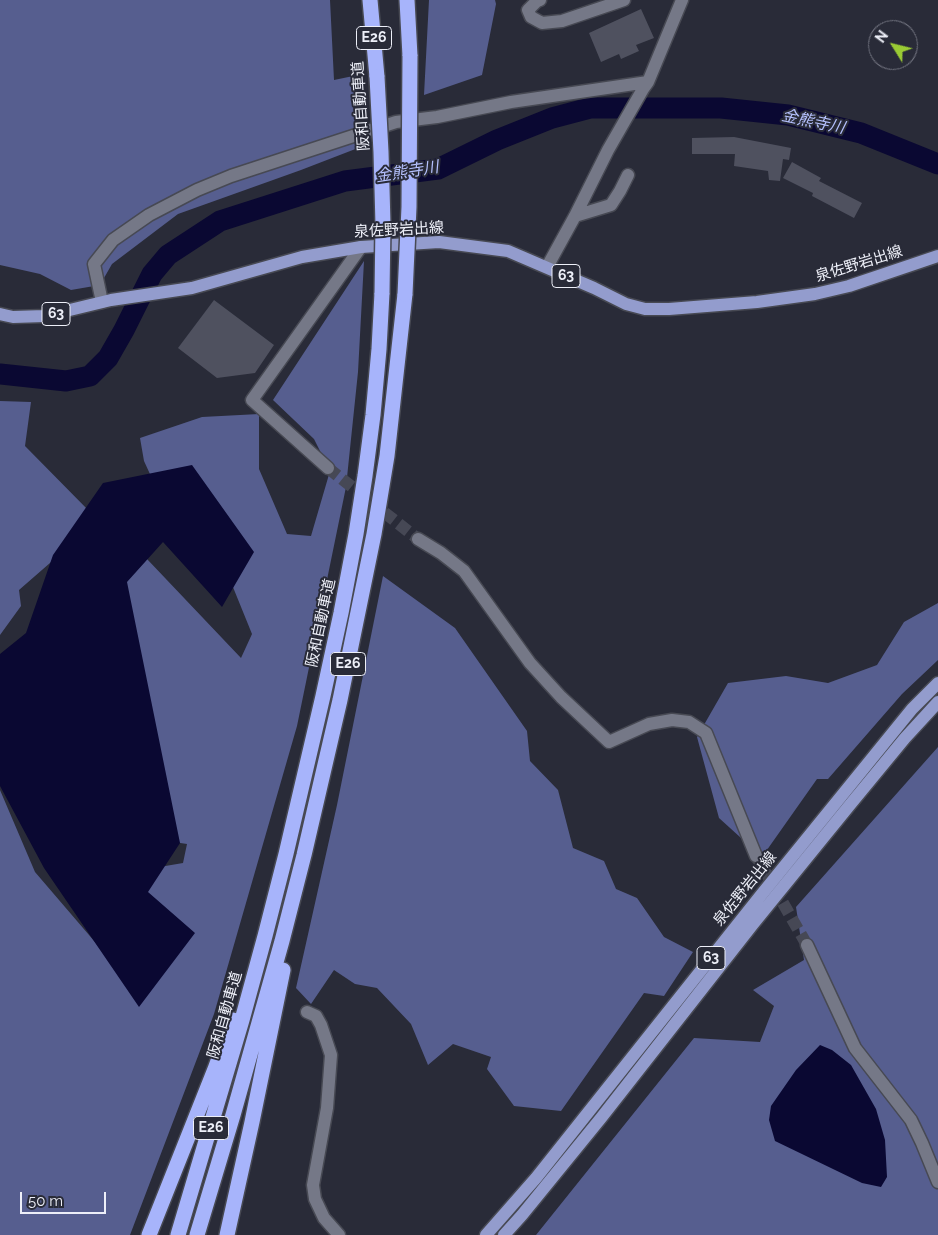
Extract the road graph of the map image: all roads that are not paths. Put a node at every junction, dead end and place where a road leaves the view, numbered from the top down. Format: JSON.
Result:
{"nodes":[{"id":1,"x":370,"y":0,"type":"edge"},
{"id":2,"x":407,"y":0,"type":"edge"},
{"id":3,"x":540,"y":0,"type":"edge"},
{"id":4,"x":624,"y":0,"type":"edge"},
{"id":5,"x":682,"y":0,"type":"edge"},
{"id":6,"x":645,"y":85,"type":"junction"},
{"id":7,"x":628,"y":175,"type":"dead end"},
{"id":8,"x":575,"y":216,"type":"junction"},
{"id":9,"x":361,"y":247,"type":"junction"},
{"id":10,"x":938,"y":256,"type":"edge"},
{"id":11,"x":547,"y":267,"type":"junction"},
{"id":12,"x":107,"y":301,"type":"junction"},
{"id":13,"x":0,"y":314,"type":"edge"},
{"id":14,"x":328,"y":468,"type":"tunnel mouth"},
{"id":15,"x":418,"y":539,"type":"tunnel mouth"},
{"id":16,"x":938,"y":683,"type":"edge"},
{"id":17,"x":938,"y":702,"type":"edge"},
{"id":18,"x":302,"y":789,"type":"junction"},
{"id":19,"x":304,"y":855,"type":"junction"},
{"id":20,"x":756,"y":856,"type":"tunnel mouth"},
{"id":21,"x":807,"y":945,"type":"tunnel mouth"},
{"id":22,"x":307,"y":1012,"type":"dead end"},
{"id":23,"x":938,"y":1182,"type":"edge"},
{"id":24,"x":149,"y":1235,"type":"edge"},
{"id":25,"x":178,"y":1235,"type":"edge"},
{"id":26,"x":197,"y":1235,"type":"edge"},
{"id":27,"x":227,"y":1235,"type":"edge"},
{"id":28,"x":339,"y":1235,"type":"edge"},
{"id":29,"x":486,"y":1235,"type":"edge"},
{"id":30,"x":504,"y":1235,"type":"edge"}],
"edges":[{"from":1,"to":18,"type":"highway","name":"阪和自動車道","number":"E26","bridge":true},
{"from":2,"to":19,"type":"highway","number":"E26","bridge":true},
{"from":3,"to":4,"type":"street"},
{"from":5,"to":6,"type":"street"},
{"from":6,"to":8,"type":"street"},
{"from":6,"to":12,"type":"street"},
{"from":7,"to":8,"type":"street"},
{"from":8,"to":11,"type":"street"},
{"from":9,"to":11,"type":"main road","name":"泉佐野岩出線","number":"63"},
{"from":9,"to":12,"type":"main road","name":"泉佐野岩出線","number":"63"},
{"from":9,"to":14,"type":"street"},
{"from":10,"to":11,"type":"main road","name":"泉佐野岩出線","number":"63"},
{"from":12,"to":13,"type":"main road","name":"泉佐野岩出線","number":"63"},
{"from":15,"to":20,"type":"street"},
{"from":16,"to":29,"type":"main road","name":"泉佐野岩出線","number":"63"},
{"from":17,"to":30,"type":"main road","name":"泉佐野岩出線","number":"63"},
{"from":18,"to":24,"type":"highway"},
{"from":18,"to":25,"type":"highway","name":"阪和自動車道","number":"E26"},
{"from":19,"to":26,"type":"highway","number":"E26"},
{"from":19,"to":27,"type":"highway"},
{"from":21,"to":23,"type":"street"},
{"from":22,"to":28,"type":"street"}]}
